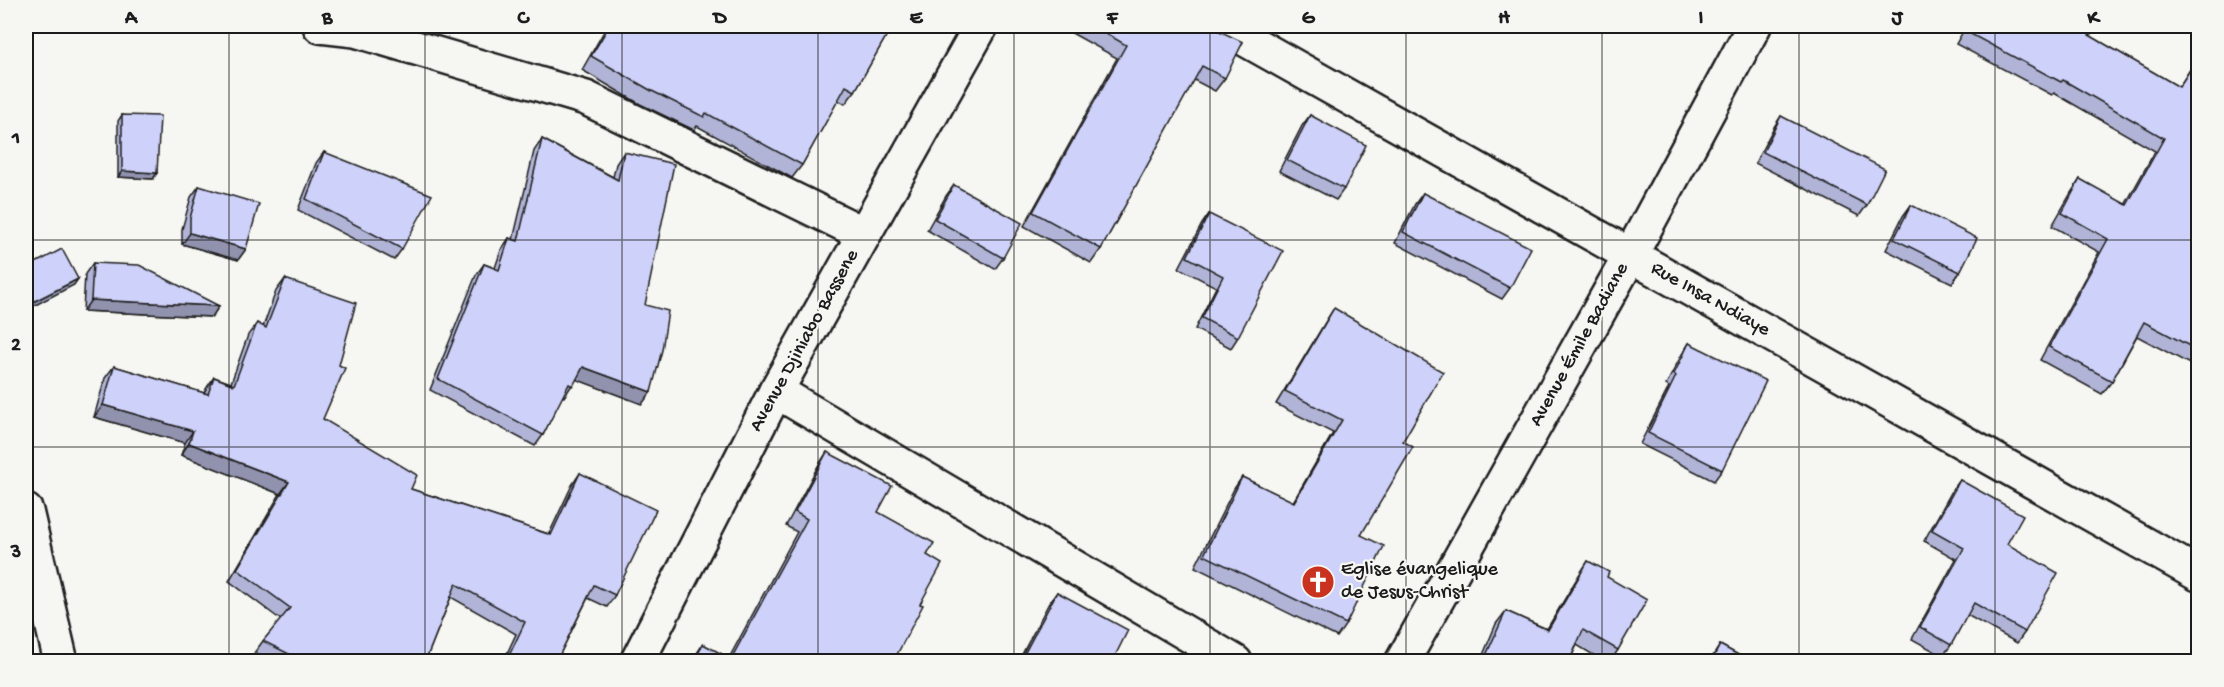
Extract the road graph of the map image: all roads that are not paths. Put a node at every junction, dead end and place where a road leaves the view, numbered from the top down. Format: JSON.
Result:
{"nodes":[{"id":1,"x":320,"y":26,"type":"edge"},
{"id":2,"x":981,"y":26,"type":"edge"},
{"id":3,"x":1222,"y":26,"type":"edge"},
{"id":4,"x":1754,"y":26,"type":"edge"},
{"id":5,"x":864,"y":234,"type":"junction"},
{"id":6,"x":1630,"y":256,"type":"junction"},
{"id":7,"x":776,"y":391,"type":"junction"},
{"id":8,"x":26,"y":511,"type":"edge"},
{"id":9,"x":2199,"y":574,"type":"edge"},
{"id":10,"x":61,"y":662,"type":"edge"},
{"id":11,"x":638,"y":662,"type":"edge"},
{"id":12,"x":1235,"y":662,"type":"edge"},
{"id":13,"x":1401,"y":662,"type":"edge"}],
"edges":[{"from":1,"to":5,"type":"street"},
{"from":2,"to":5,"type":"street","name":"Avenue Djiniabo Bassene"},
{"from":3,"to":6,"type":"street","name":"Rue Insa Ndiaye"},
{"from":4,"to":6,"type":"street","name":"Avenue Émile Badiane"},
{"from":5,"to":7,"type":"street","name":"Avenue Djiniabo Bassene"},
{"from":6,"to":9,"type":"street","name":"Rue Insa Ndiaye"},
{"from":6,"to":13,"type":"street","name":"Avenue Émile Badiane"},
{"from":7,"to":11,"type":"street","name":"Avenue Djiniabo Bassene"},
{"from":7,"to":12,"type":"street"},
{"from":8,"to":10,"type":"street"}]}
